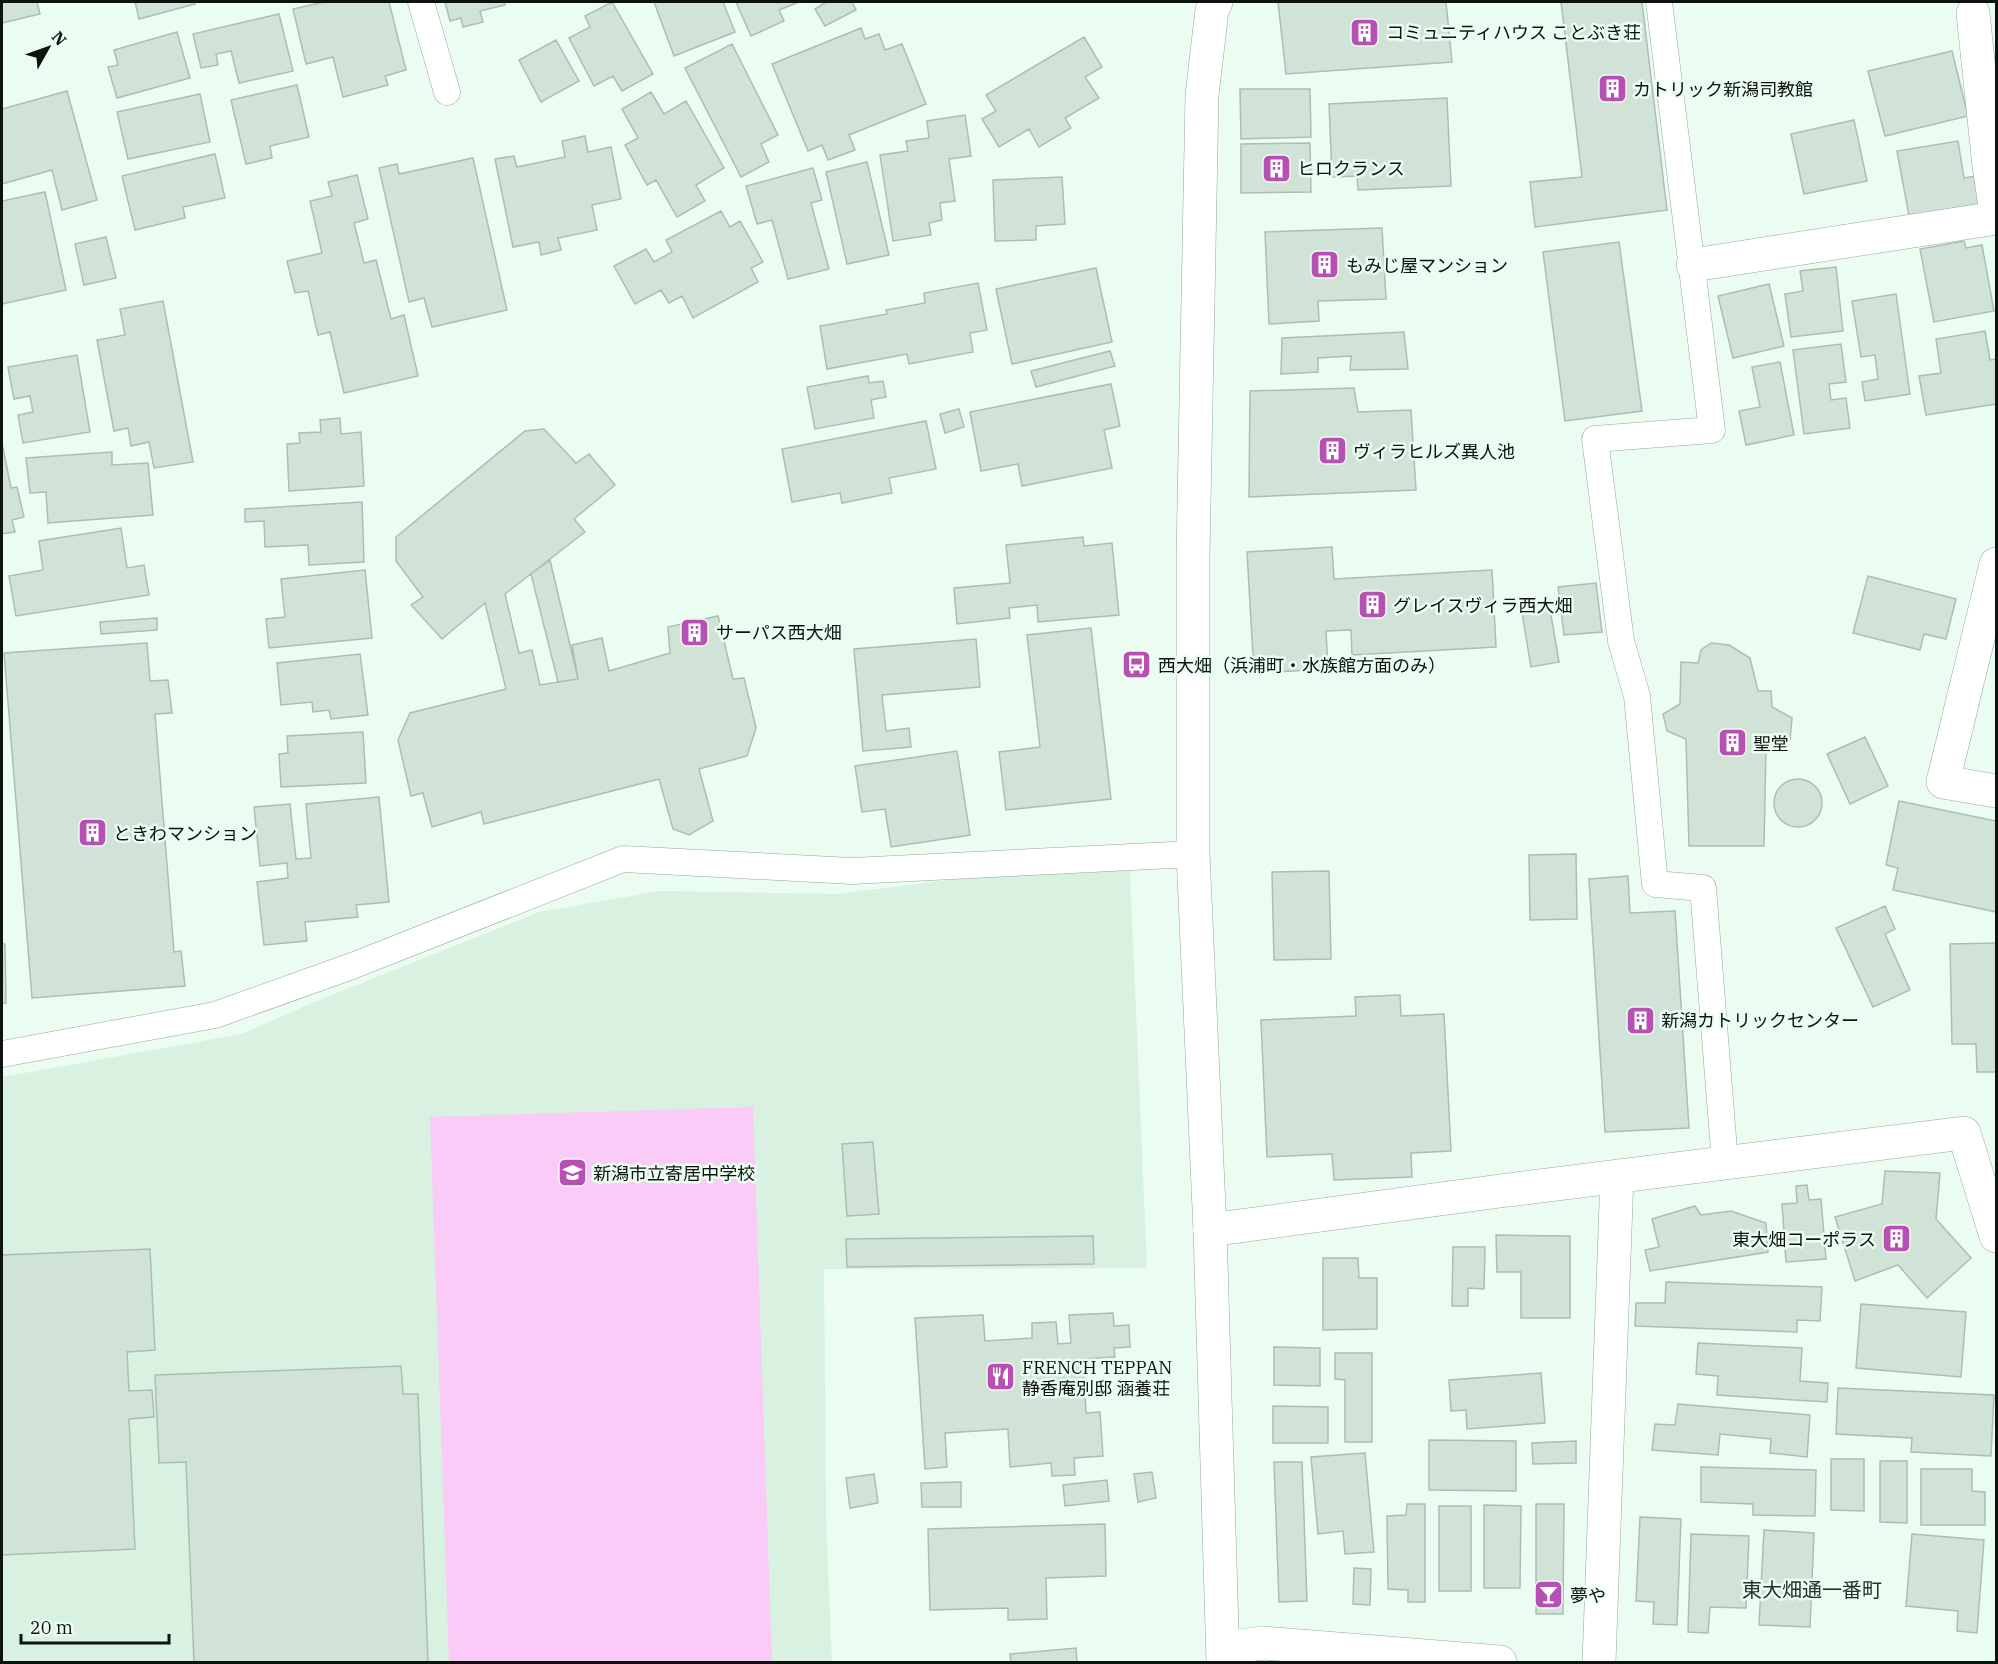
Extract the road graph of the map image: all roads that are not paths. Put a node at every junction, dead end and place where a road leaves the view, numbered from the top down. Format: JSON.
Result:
{"nodes":[{"id":1,"x":421,"y":2,"type":"edge"},
{"id":2,"x":1216,"y":2,"type":"edge"},
{"id":3,"x":1659,"y":2,"type":"edge"},
{"id":4,"x":1973,"y":13,"type":"dead end"},
{"id":5,"x":447,"y":93,"type":"dead end"},
{"id":6,"x":1996,"y":212,"type":"edge"},
{"id":7,"x":1996,"y":218,"type":"edge"},
{"id":8,"x":1693,"y":265,"type":"junction"},
{"id":9,"x":1996,"y":564,"type":"edge"},
{"id":10,"x":1996,"y":791,"type":"edge"},
{"id":11,"x":1193,"y":854,"type":"junction"},
{"id":12,"x":2,"y":1054,"type":"edge"},
{"id":13,"x":1725,"y":1163,"type":"junction"},
{"id":14,"x":1617,"y":1176,"type":"junction"},
{"id":15,"x":1210,"y":1230,"type":"junction"},
{"id":16,"x":1996,"y":1236,"type":"edge"},
{"id":17,"x":1223,"y":1655,"type":"edge"},
{"id":18,"x":1500,"y":1662,"type":"edge"},
{"id":19,"x":1599,"y":1662,"type":"edge"}],
"edges":[{"from":1,"to":5,"type":"lane"},
{"from":2,"to":11,"type":"street"},
{"from":3,"to":8,"type":"lane"},
{"from":4,"to":6,"type":"street"},
{"from":7,"to":8,"type":"street"},
{"from":8,"to":13,"type":"lane"},
{"from":9,"to":10,"type":"street"},
{"from":11,"to":12,"type":"lane"},
{"from":11,"to":15,"type":"street"},
{"from":13,"to":14,"type":"street"},
{"from":13,"to":16,"type":"street"},
{"from":14,"to":15,"type":"street"},
{"from":14,"to":19,"type":"street"},
{"from":15,"to":17,"type":"street"},
{"from":17,"to":18,"type":"street"}]}
